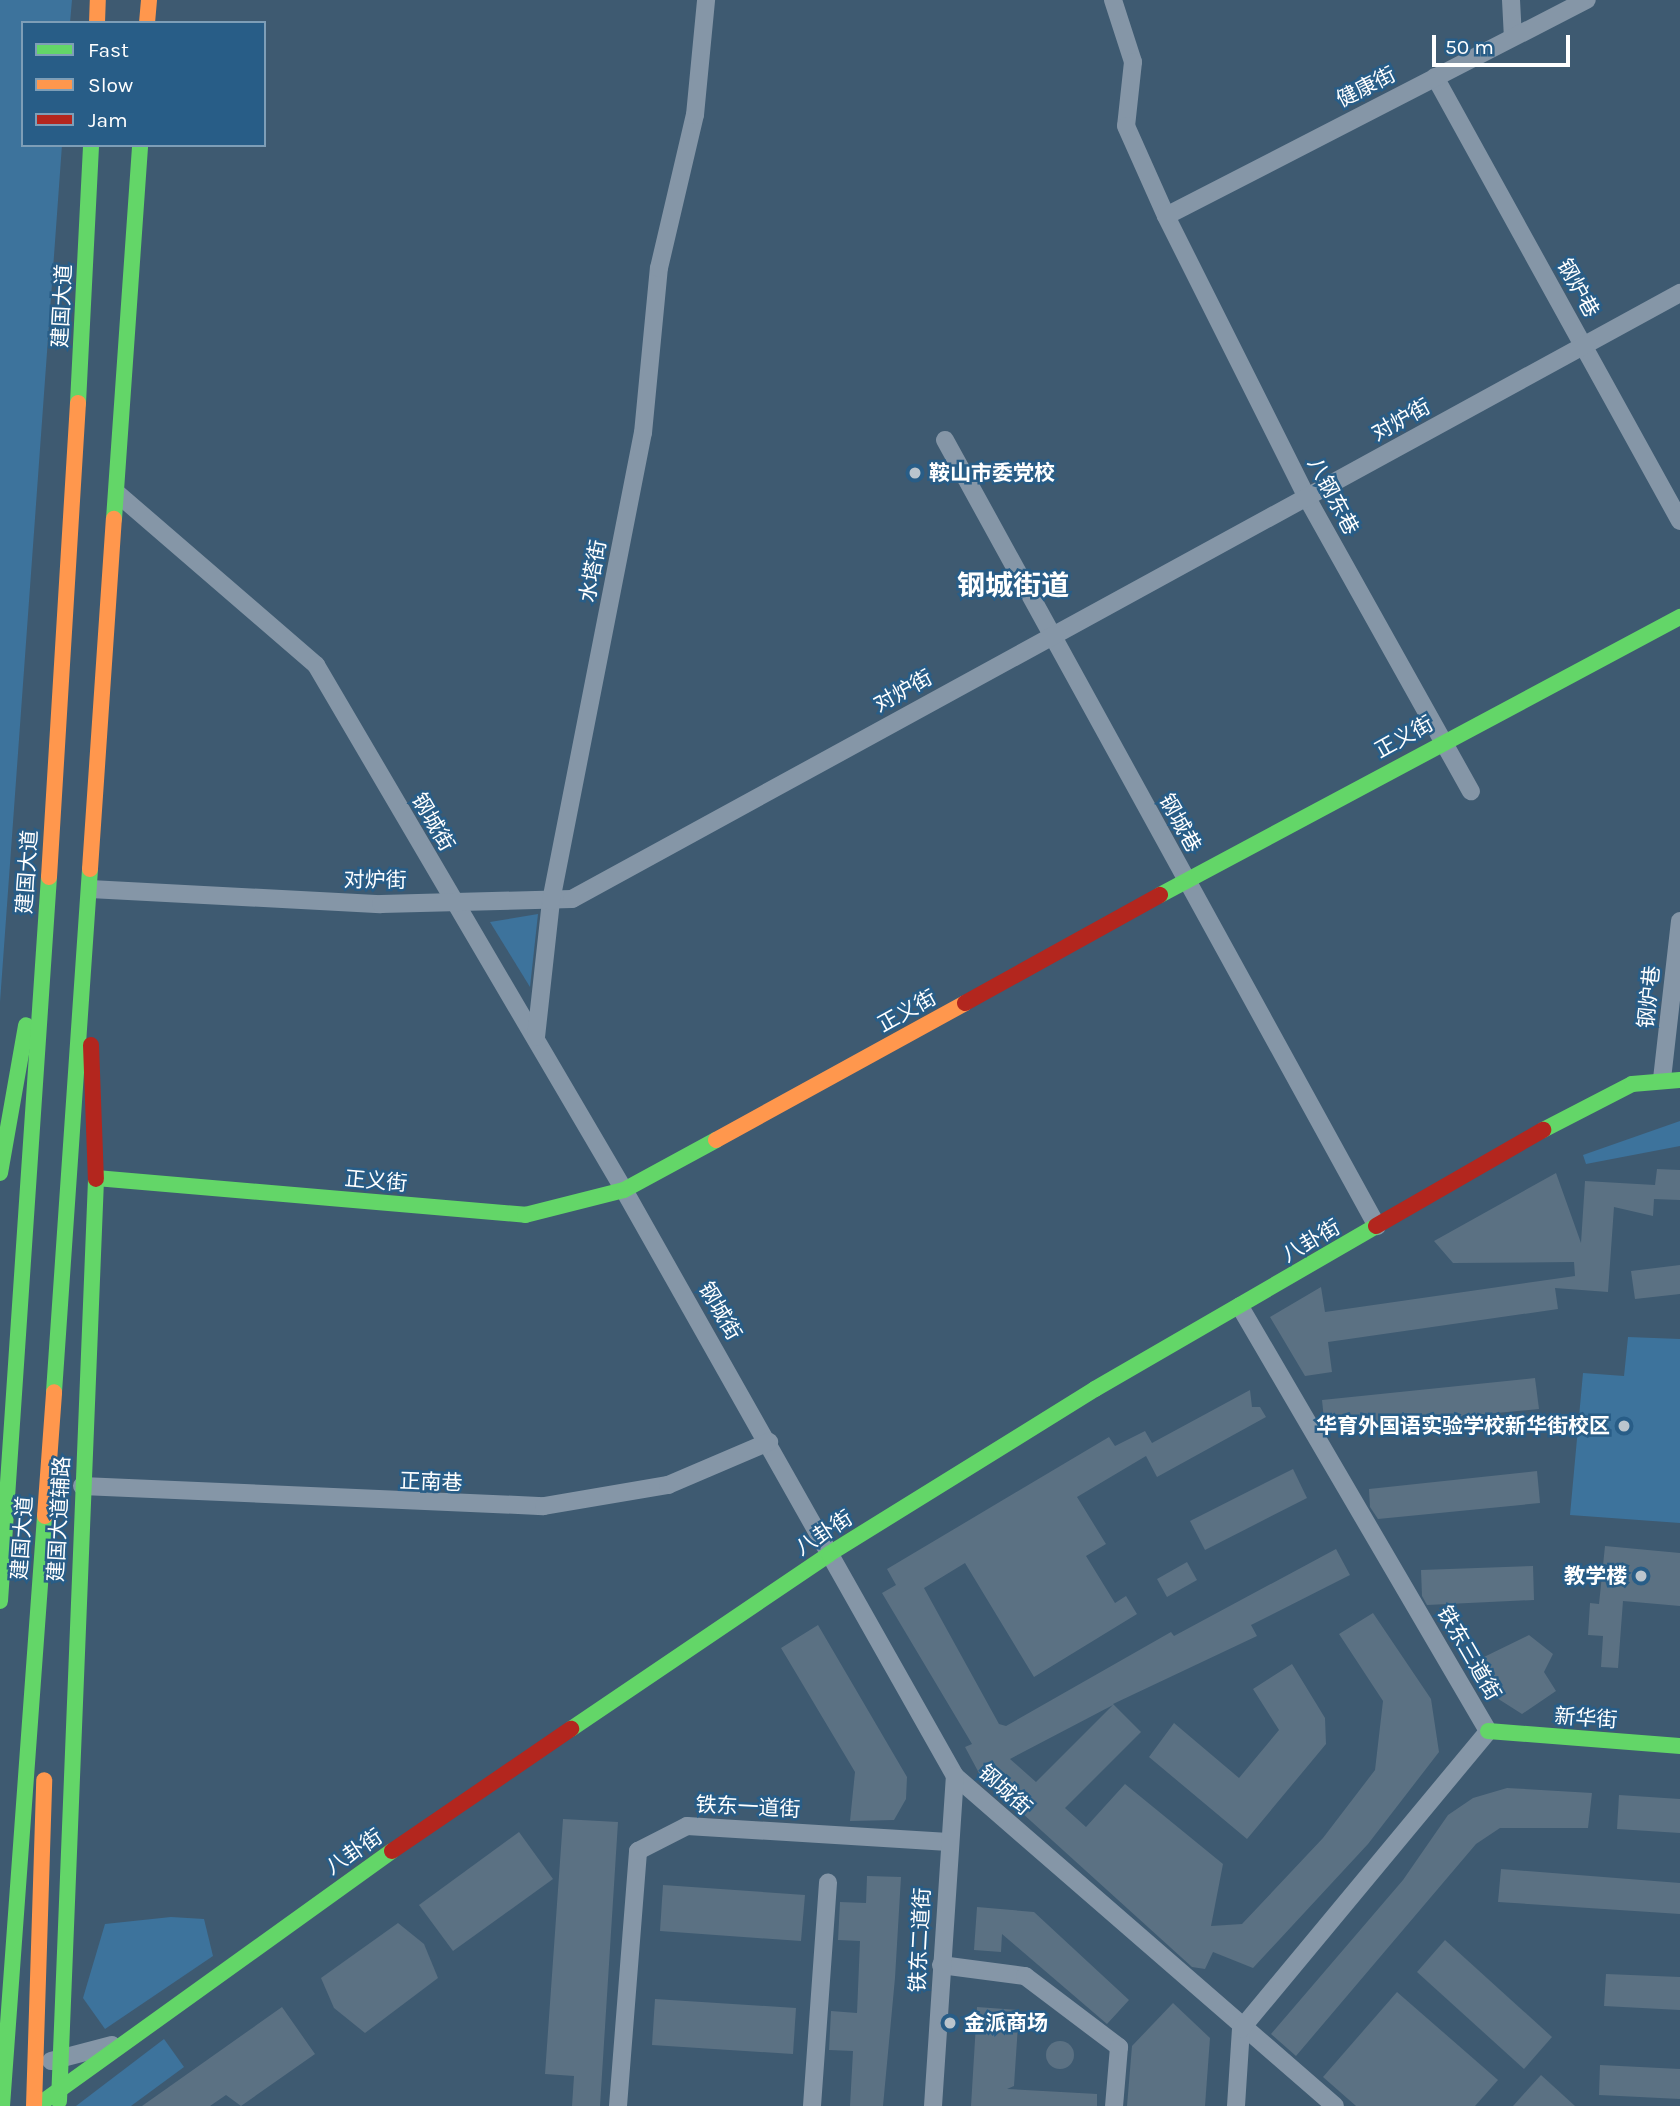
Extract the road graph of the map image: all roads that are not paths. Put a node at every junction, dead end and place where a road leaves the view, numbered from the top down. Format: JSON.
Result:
{"nodes":[{"id":1,"x":98,"y":0,"type":"edge"},
{"id":2,"x":149,"y":0,"type":"edge"},
{"id":3,"x":706,"y":0,"type":"edge"},
{"id":4,"x":1113,"y":0,"type":"edge"},
{"id":5,"x":1511,"y":0,"type":"edge"},
{"id":6,"x":1587,"y":0,"type":"edge"},
{"id":7,"x":97,"y":21,"type":"edge"},
{"id":8,"x":148,"y":21,"type":"edge"},
{"id":9,"x":1513,"y":37,"type":"junction"},
{"id":10,"x":1435,"y":77,"type":"junction"},
{"id":11,"x":91,"y":147,"type":"edge"},
{"id":12,"x":140,"y":147,"type":"edge"},
{"id":13,"x":1166,"y":216,"type":"junction"},
{"id":14,"x":1680,"y":293,"type":"edge"},
{"id":15,"x":1584,"y":346,"type":"junction"},
{"id":16,"x":946,"y":440,"type":"dead end"},
{"id":17,"x":118,"y":494,"type":"junction"},
{"id":18,"x":1307,"y":498,"type":"junction"},
{"id":19,"x":1680,"y":521,"type":"edge"},
{"id":20,"x":1680,"y":617,"type":"edge"},
{"id":21,"x":1052,"y":636,"type":"junction"},
{"id":22,"x":1440,"y":741,"type":"junction"},
{"id":23,"x":1471,"y":791,"type":"dead end"},
{"id":24,"x":1186,"y":880,"type":"junction"},
{"id":25,"x":90,"y":889,"type":"junction"},
{"id":26,"x":551,"y":901,"type":"junction"},
{"id":27,"x":454,"y":902,"type":"junction"},
{"id":28,"x":44,"y":920,"type":"junction"},
{"id":29,"x":1680,"y":921,"type":"edge"},
{"id":30,"x":87,"y":934,"type":"junction"},
{"id":31,"x":536,"y":1037,"type":"junction"},
{"id":32,"x":1671,"y":1079,"type":"edge"},
{"id":33,"x":0,"y":1173,"type":"edge"},
{"id":34,"x":96,"y":1178,"type":"junction"},
{"id":35,"x":624,"y":1190,"type":"junction"},
{"id":36,"x":1377,"y":1226,"type":"junction"},
{"id":37,"x":1240,"y":1306,"type":"junction"},
{"id":38,"x":769,"y":1442,"type":"junction"},
{"id":39,"x":82,"y":1486,"type":"junction"},
{"id":40,"x":828,"y":1554,"type":"junction"},
{"id":41,"x":0,"y":1601,"type":"edge"},
{"id":42,"x":37,"y":1618,"type":"junction"},
{"id":43,"x":1488,"y":1731,"type":"junction"},
{"id":44,"x":1680,"y":1746,"type":"edge"},
{"id":45,"x":955,"y":1776,"type":"junction"},
{"id":46,"x":949,"y":1842,"type":"junction"},
{"id":47,"x":828,"y":1883,"type":"dead end"},
{"id":48,"x":941,"y":1965,"type":"junction"},
{"id":49,"x":1241,"y":2029,"type":"junction"},
{"id":50,"x":115,"y":2045,"type":"junction"},
{"id":51,"x":59,"y":2059,"type":"junction"},
{"id":52,"x":0,"y":2074,"type":"edge"},
{"id":53,"x":60,"y":2088,"type":"junction"},
{"id":54,"x":2,"y":2106,"type":"edge"},
{"id":55,"x":36,"y":2106,"type":"edge"},
{"id":56,"x":58,"y":2106,"type":"edge"},
{"id":57,"x":618,"y":2106,"type":"edge"},
{"id":58,"x":812,"y":2106,"type":"edge"},
{"id":59,"x":933,"y":2106,"type":"edge"},
{"id":60,"x":1114,"y":2106,"type":"edge"},
{"id":61,"x":1236,"y":2106,"type":"edge"},
{"id":62,"x":1335,"y":2106,"type":"edge"}],
"edges":[{"from":1,"to":7,"type":"main road"},
{"from":2,"to":8,"type":"main road"},
{"from":3,"to":26,"type":"street","name":"水塔街"},
{"from":4,"to":13,"type":"street","name":"八钢东巷"},
{"from":5,"to":9,"type":"street"},
{"from":6,"to":9,"type":"street","name":"健康街"},
{"from":9,"to":10,"type":"street","name":"健康街"},
{"from":10,"to":13,"type":"street","name":"健康街"},
{"from":10,"to":15,"type":"street","name":"钢炉巷"},
{"from":11,"to":28,"type":"main road","name":"建国大道"},
{"from":12,"to":17,"type":"main road"},
{"from":13,"to":18,"type":"street","name":"八钢东巷"},
{"from":14,"to":15,"type":"street","name":"对炉街"},
{"from":15,"to":18,"type":"street","name":"对炉街"},
{"from":15,"to":19,"type":"street","name":"钢炉巷"},
{"from":16,"to":21,"type":"street","name":"钢城巷"},
{"from":17,"to":25,"type":"main road"},
{"from":17,"to":27,"type":"street","name":"钢城街"},
{"from":18,"to":21,"type":"street","name":"对炉街"},
{"from":18,"to":22,"type":"street","name":"八钢东巷"},
{"from":20,"to":22,"type":"main road","name":"正义街"},
{"from":21,"to":24,"type":"street","name":"钢城巷"},
{"from":21,"to":26,"type":"street","name":"对炉街"},
{"from":22,"to":23,"type":"street","name":"八钢东巷"},
{"from":22,"to":24,"type":"main road","name":"正义街"},
{"from":24,"to":35,"type":"main road","name":"正义街"},
{"from":24,"to":36,"type":"street","name":"钢城巷"},
{"from":25,"to":27,"type":"street","name":"对炉街"},
{"from":25,"to":30,"type":"main road"},
{"from":26,"to":27,"type":"street","name":"对炉街"},
{"from":26,"to":31,"type":"street","name":"水塔街"},
{"from":27,"to":31,"type":"street","name":"钢城街"},
{"from":28,"to":33,"type":"main road"},
{"from":28,"to":41,"type":"main road","name":"建国大道"},
{"from":29,"to":32,"type":"street","name":"钢炉巷"},
{"from":30,"to":34,"type":"main road","name":"建国大道辅路"},
{"from":30,"to":42,"type":"main road","name":"建国大道","bridge":true},
{"from":31,"to":35,"type":"street","name":"钢城街"},
{"from":32,"to":36,"type":"main road","name":"八卦街"},
{"from":34,"to":35,"type":"main road","name":"正义街"},
{"from":34,"to":39,"type":"main road","name":"建国大道辅路"},
{"from":35,"to":38,"type":"street","name":"钢城街"},
{"from":36,"to":37,"type":"main road","name":"八卦街"},
{"from":37,"to":40,"type":"main road","name":"八卦街"},
{"from":37,"to":43,"type":"street","name":"铁东三道街"},
{"from":38,"to":39,"type":"street","name":"正南巷"},
{"from":38,"to":40,"type":"street","name":"钢城街"},
{"from":39,"to":51,"type":"main road","name":"建国大道辅路"},
{"from":40,"to":45,"type":"street","name":"钢城街"},
{"from":40,"to":50,"type":"main road","name":"八卦街"},
{"from":42,"to":54,"type":"main road","name":"建国大道","bridge":true},
{"from":42,"to":55,"type":"main road","bridge":true},
{"from":43,"to":44,"type":"main road","name":"新华街"},
{"from":43,"to":49,"type":"street","name":"铁东三道街"},
{"from":45,"to":46,"type":"street","name":"铁东二道街"},
{"from":45,"to":49,"type":"street","name":"钢城街"},
{"from":46,"to":48,"type":"street","name":"铁东二道街"},
{"from":46,"to":57,"type":"street","name":"铁东一道街"},
{"from":47,"to":58,"type":"street"},
{"from":48,"to":59,"type":"street","name":"铁东二道街"},
{"from":48,"to":60,"type":"street"},
{"from":49,"to":61,"type":"street"},
{"from":49,"to":62,"type":"street","name":"钢城街"},
{"from":50,"to":51,"type":"street"},
{"from":50,"to":53,"type":"main road","name":"八卦街"},
{"from":51,"to":52,"type":"street"},
{"from":51,"to":53,"type":"main road","name":"建国大道辅路"},
{"from":53,"to":55,"type":"main road","name":"八卦街"},
{"from":53,"to":56,"type":"main road","name":"建国大道辅路"}]}
